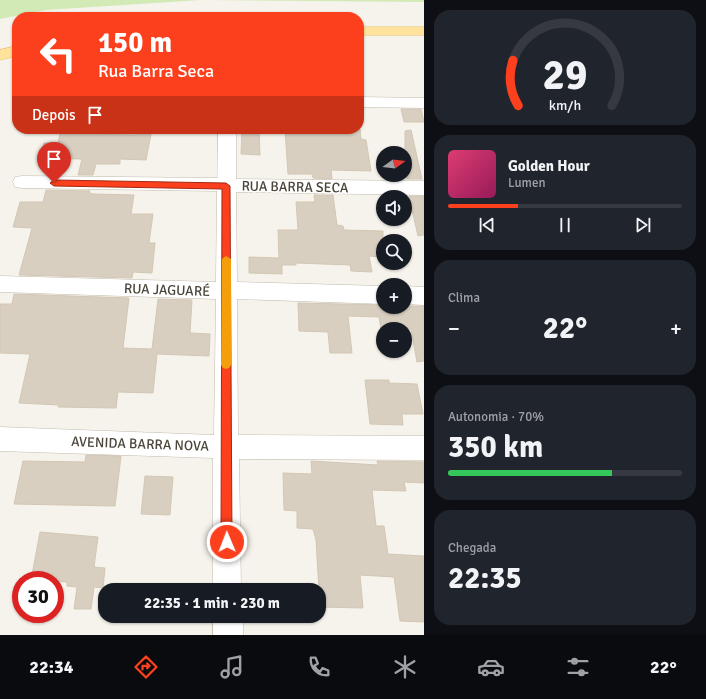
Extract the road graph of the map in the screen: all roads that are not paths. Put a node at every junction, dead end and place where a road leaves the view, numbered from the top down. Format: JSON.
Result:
{"nodes":[{"id":1,"x":364,"y":31,"type":"edge"},
{"id":2,"x":424,"y":32,"type":"edge"},
{"id":3,"x":12,"y":52,"type":"edge"},
{"id":4,"x":0,"y":55,"type":"edge"},
{"id":5,"x":364,"y":102,"type":"edge"},
{"id":6,"x":424,"y":103,"type":"edge"},
{"id":7,"x":226,"y":134,"type":"edge"},
{"id":8,"x":22,"y":182,"type":"dead end"},
{"id":9,"x":226,"y":186,"type":"junction"},
{"id":10,"x":424,"y":188,"type":"edge"},
{"id":11,"x":0,"y":284,"type":"edge"},
{"id":12,"x":226,"y":291,"type":"junction"},
{"id":13,"x":376,"y":295,"type":"edge"},
{"id":14,"x":412,"y":295,"type":"edge"},
{"id":15,"x":424,"y":296,"type":"edge"},
{"id":16,"x":0,"y":439,"type":"edge"},
{"id":17,"x":226,"y":447,"type":"junction"},
{"id":18,"x":424,"y":448,"type":"edge"},
{"id":19,"x":227,"y":583,"type":"edge"},
{"id":20,"x":228,"y":623,"type":"edge"},
{"id":21,"x":228,"y":635,"type":"edge"}],
"edges":[{"from":1,"to":2,"type":"main road"},
{"from":3,"to":4,"type":"main road"},
{"from":5,"to":6,"type":"street"},
{"from":7,"to":9,"type":"street"},
{"from":8,"to":9,"type":"street","name":"RUA BARRA SECA"},
{"from":9,"to":10,"type":"street","name":"RUA BARRA SECA"},
{"from":9,"to":12,"type":"street"},
{"from":11,"to":12,"type":"street","name":"RUA JAGUARÉ"},
{"from":12,"to":13,"type":"street","name":"RUA JAGUARÉ"},
{"from":12,"to":17,"type":"street"},
{"from":14,"to":15,"type":"street"},
{"from":16,"to":17,"type":"street","name":"AVENIDA BARRA NOVA"},
{"from":17,"to":18,"type":"street","name":"AVENIDA BARRA NOVA"},
{"from":17,"to":19,"type":"street"},
{"from":20,"to":21,"type":"street"}]}
